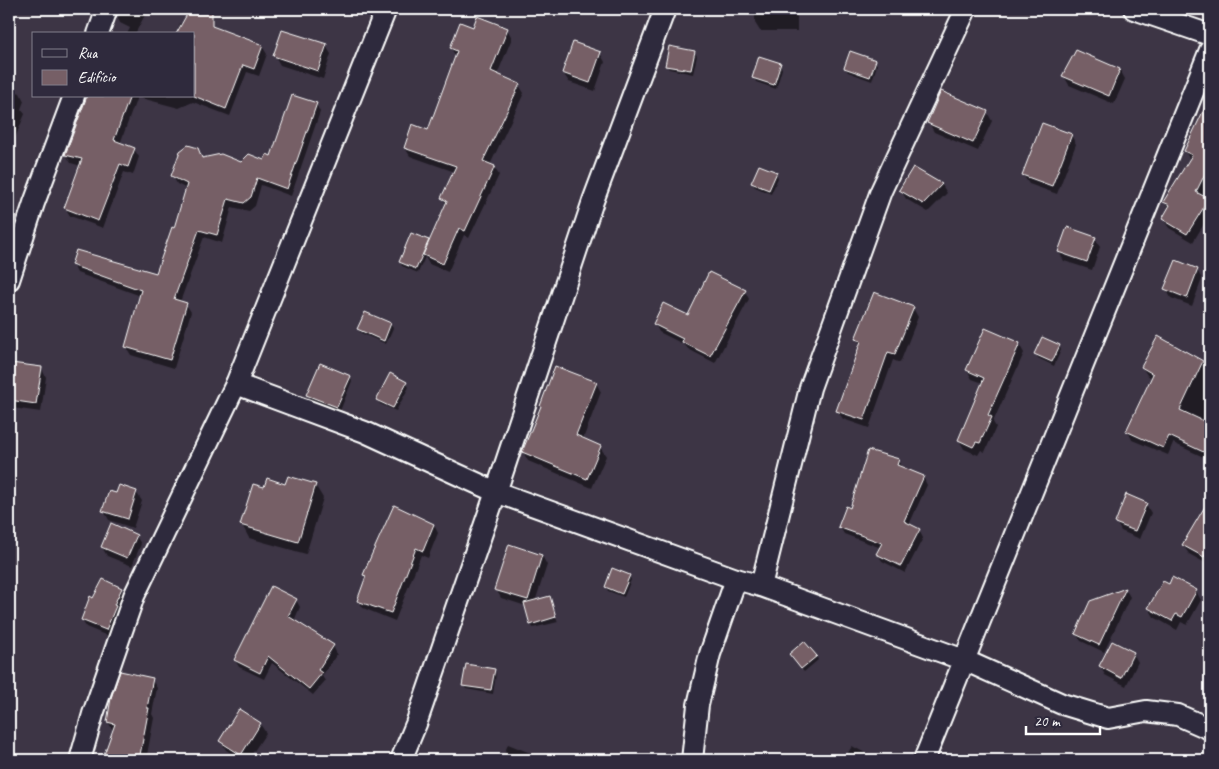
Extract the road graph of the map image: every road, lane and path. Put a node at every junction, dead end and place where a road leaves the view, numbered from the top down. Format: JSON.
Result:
{"nodes":[{"id":1,"x":107,"y":9,"type":"edge"},
{"id":2,"x":386,"y":9,"type":"edge"},
{"id":3,"x":665,"y":9,"type":"edge"},
{"id":4,"x":966,"y":9,"type":"edge"},
{"id":5,"x":1134,"y":9,"type":"edge"},
{"id":6,"x":99,"y":32,"type":"edge"},
{"id":7,"x":1210,"y":35,"type":"edge"},
{"id":8,"x":1210,"y":50,"type":"edge"},
{"id":9,"x":73,"y":98,"type":"edge"},
{"id":10,"x":9,"y":280,"type":"edge"},
{"id":11,"x":236,"y":384,"type":"junction"},
{"id":12,"x":496,"y":492,"type":"junction"},
{"id":13,"x":736,"y":579,"type":"junction"},
{"id":14,"x":761,"y":586,"type":"junction"},
{"id":15,"x":964,"y":660,"type":"junction"},
{"id":16,"x":1210,"y":729,"type":"edge"},
{"id":17,"x":80,"y":760,"type":"edge"},
{"id":18,"x":401,"y":760,"type":"edge"},
{"id":19,"x":692,"y":760,"type":"edge"},
{"id":20,"x":924,"y":760,"type":"edge"}],
"edges":[{"from":1,"to":6,"type":"street"},
{"from":2,"to":11,"type":"street"},
{"from":3,"to":12,"type":"street"},
{"from":4,"to":14,"type":"street"},
{"from":5,"to":7,"type":"street"},
{"from":8,"to":15,"type":"street"},
{"from":9,"to":10,"type":"street"},
{"from":11,"to":12,"type":"street"},
{"from":11,"to":17,"type":"street"},
{"from":12,"to":13,"type":"street"},
{"from":12,"to":18,"type":"street"},
{"from":13,"to":14,"type":"street"},
{"from":13,"to":19,"type":"street"},
{"from":14,"to":15,"type":"street"},
{"from":15,"to":16,"type":"street"},
{"from":15,"to":20,"type":"street"}]}
